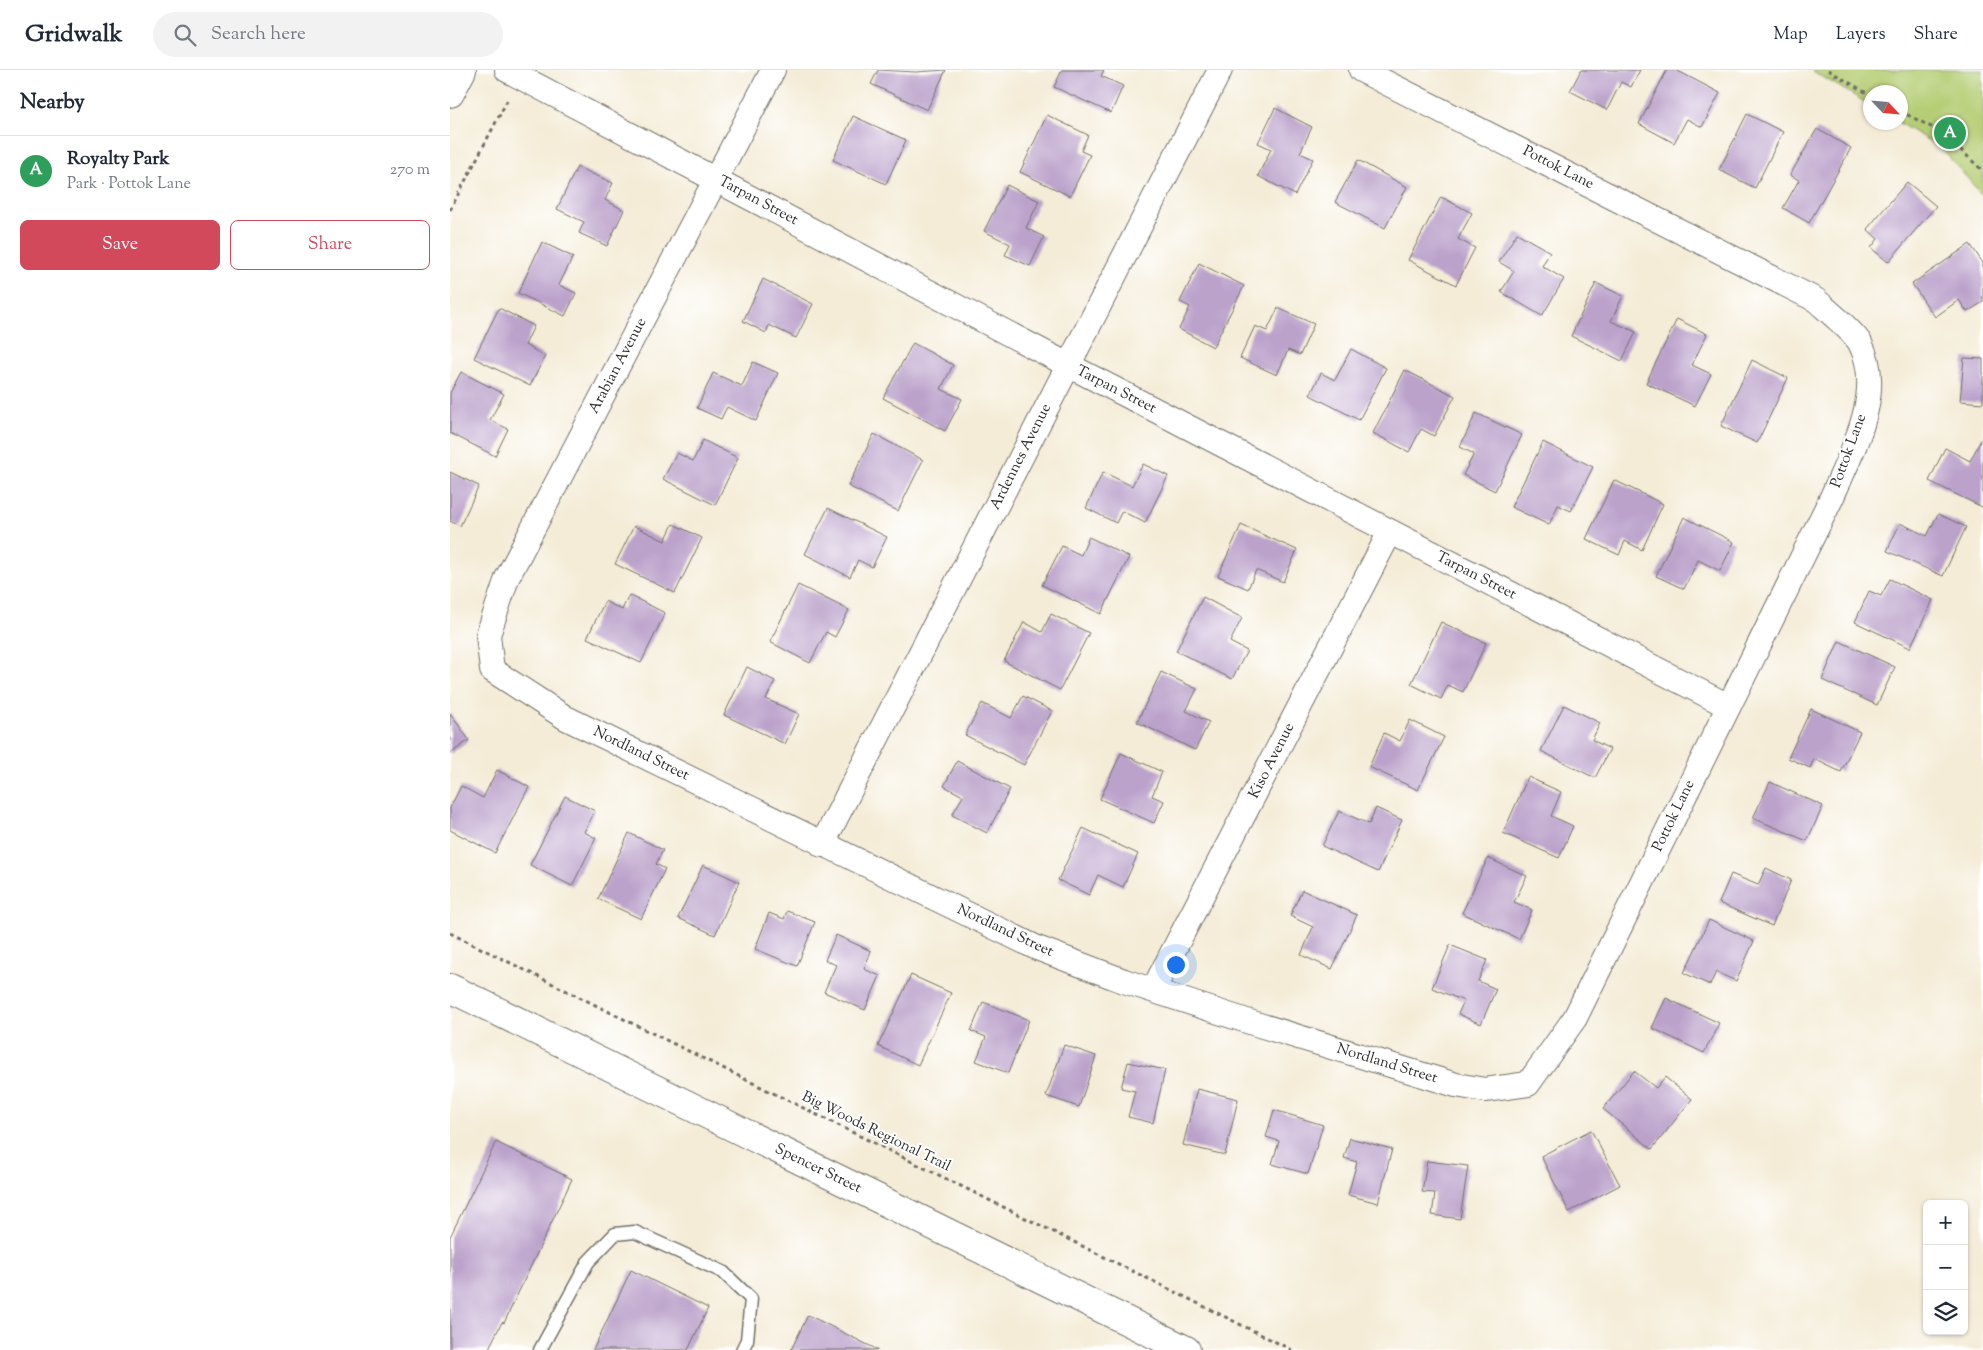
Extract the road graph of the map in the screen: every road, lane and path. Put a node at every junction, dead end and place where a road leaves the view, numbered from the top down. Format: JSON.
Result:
{"nodes":[{"id":1,"x":462,"y":70,"type":"edge"},
{"id":2,"x":773,"y":70,"type":"edge"},
{"id":3,"x":1220,"y":70,"type":"edge"},
{"id":4,"x":1361,"y":70,"type":"edge"},
{"id":5,"x":1828,"y":70,"type":"edge"},
{"id":6,"x":513,"y":73,"type":"edge"},
{"id":7,"x":1863,"y":91,"type":"edge"},
{"id":8,"x":450,"y":93,"type":"edge"},
{"id":9,"x":1908,"y":115,"type":"edge"},
{"id":10,"x":1983,"y":171,"type":"edge"},
{"id":11,"x":717,"y":179,"type":"junction"},
{"id":12,"x":450,"y":210,"type":"edge"},
{"id":13,"x":1068,"y":365,"type":"junction"},
{"id":14,"x":1390,"y":532,"type":"junction"},
{"id":15,"x":492,"y":670,"type":"joint"},
{"id":16,"x":1728,"y":706,"type":"junction"},
{"id":17,"x":822,"y":845,"type":"junction"},
{"id":18,"x":450,"y":934,"type":"edge"},
{"id":19,"x":450,"y":988,"type":"edge"},
{"id":20,"x":1153,"y":990,"type":"junction"},
{"id":21,"x":1542,"y":1062,"type":"joint"},
{"id":22,"x":540,"y":1350,"type":"edge"},
{"id":23,"x":742,"y":1350,"type":"edge"},
{"id":24,"x":1186,"y":1350,"type":"edge"},
{"id":25,"x":1292,"y":1350,"type":"edge"}],
"edges":[{"from":1,"to":8,"type":"street"},
{"from":2,"to":11,"type":"street","name":"Arabian Avenue"},
{"from":3,"to":13,"type":"street","name":"Ardennes Avenue"},
{"from":4,"to":16,"type":"street","name":"Pottok Lane"},
{"from":5,"to":7,"type":"path"},
{"from":6,"to":11,"type":"street","name":"Tarpan Street"},
{"from":6,"to":12,"type":"path"},
{"from":9,"to":10,"type":"path"},
{"from":11,"to":13,"type":"street","name":"Tarpan Street"},
{"from":11,"to":15,"type":"street","name":"Arabian Avenue"},
{"from":13,"to":14,"type":"street","name":"Tarpan Street"},
{"from":13,"to":17,"type":"street","name":"Ardennes Avenue"},
{"from":14,"to":16,"type":"street","name":"Tarpan Street"},
{"from":14,"to":20,"type":"street","name":"Kiso Avenue"},
{"from":15,"to":17,"type":"street","name":"Nordland Street"},
{"from":16,"to":21,"type":"street","name":"Pottok Lane"},
{"from":17,"to":20,"type":"street","name":"Nordland Street"},
{"from":18,"to":25,"type":"path","name":"Big Woods Regional Trail"},
{"from":19,"to":24,"type":"street","name":"Spencer Street"},
{"from":20,"to":21,"type":"street","name":"Nordland Street"},
{"from":22,"to":23,"type":"lane"}]}
